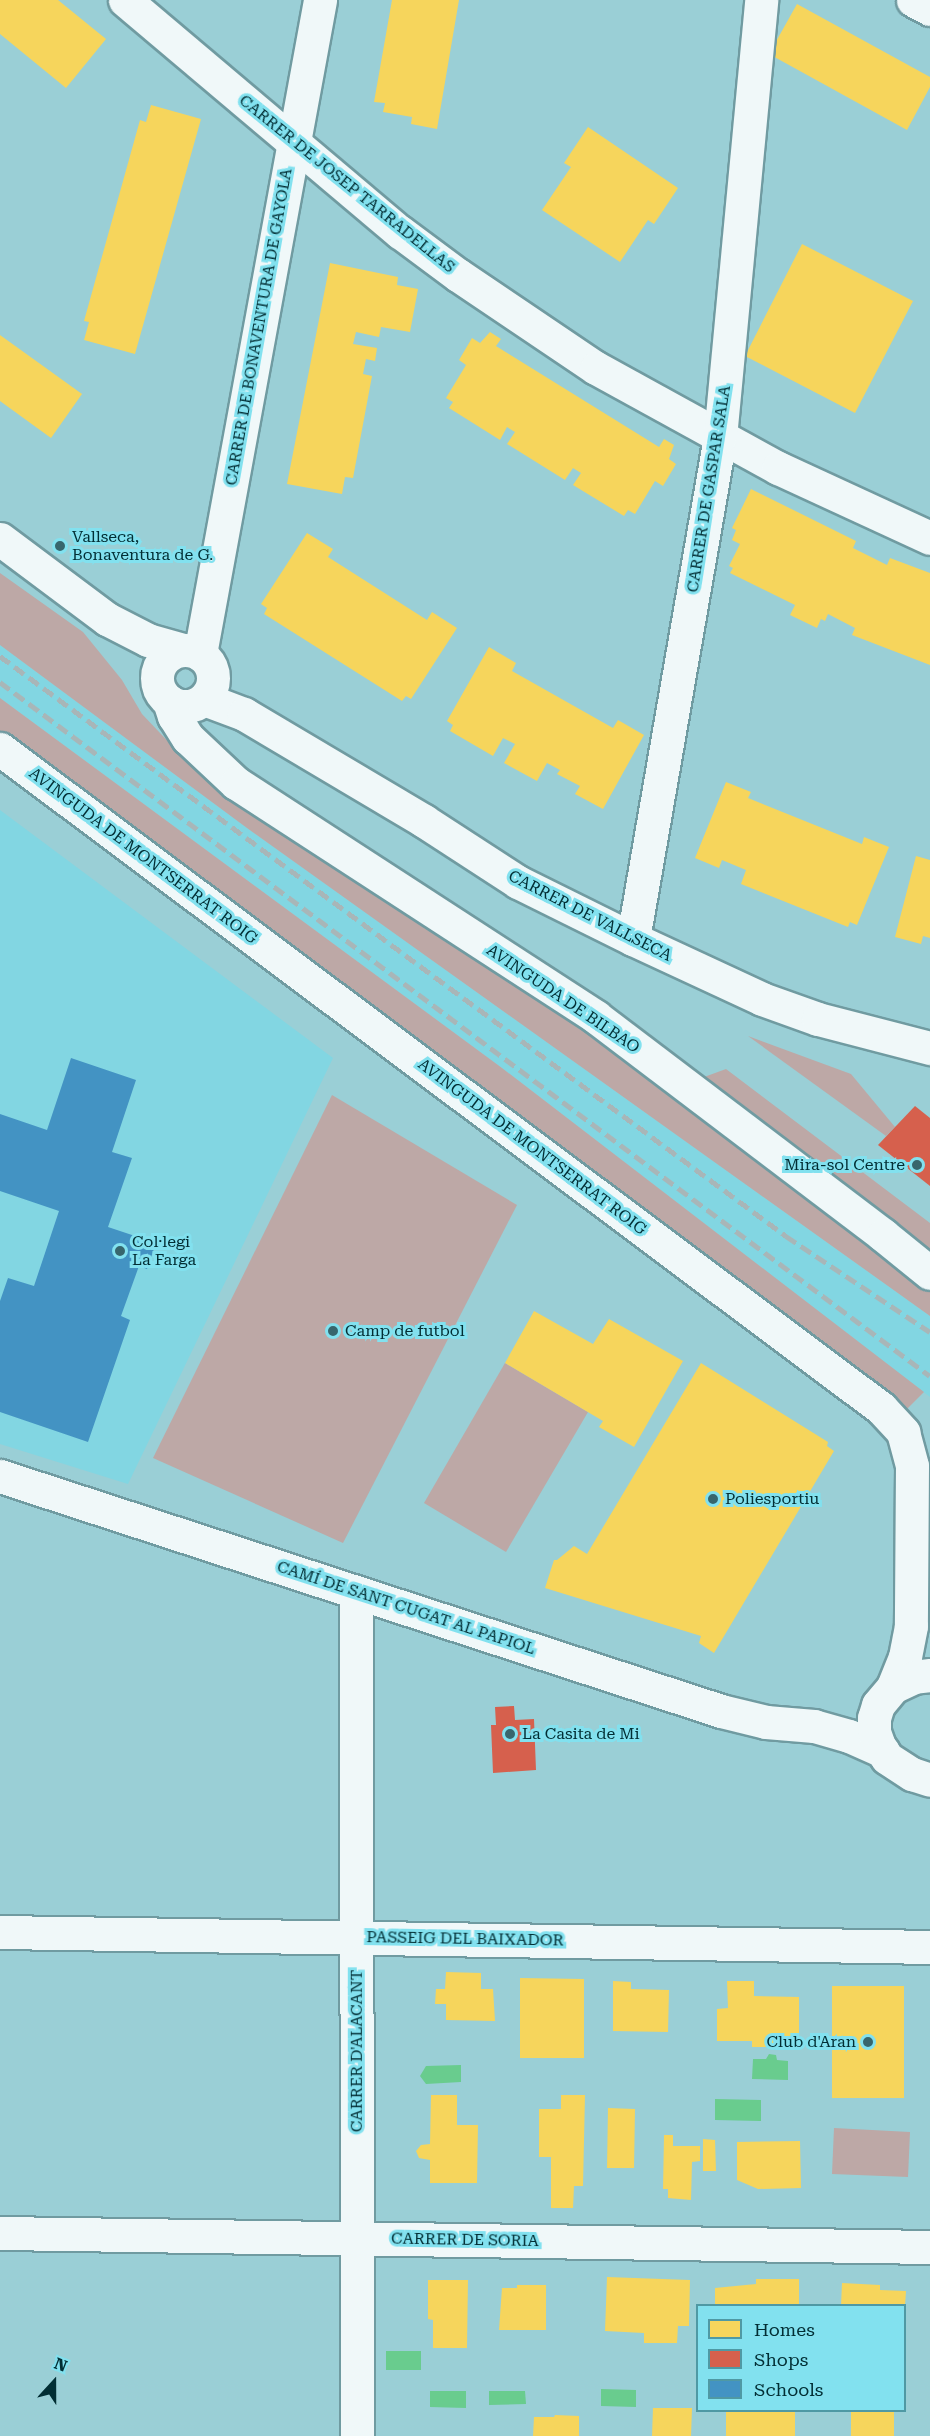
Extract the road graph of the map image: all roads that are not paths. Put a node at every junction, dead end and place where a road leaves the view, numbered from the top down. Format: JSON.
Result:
{"nodes":[{"id":1,"x":125,"y":0,"type":"edge"},
{"id":2,"x":320,"y":0,"type":"edge"},
{"id":3,"x":761,"y":0,"type":"edge"},
{"id":4,"x":913,"y":0,"type":"edge"},
{"id":5,"x":930,"y":9,"type":"edge"},
{"id":6,"x":293,"y":141,"type":"junction"},
{"id":7,"x":720,"y":437,"type":"junction"},
{"id":8,"x":930,"y":538,"type":"edge"},
{"id":9,"x":0,"y":539,"type":"edge"},
{"id":10,"x":189,"y":680,"type":"junction"},
{"id":11,"x":0,"y":749,"type":"edge"},
{"id":12,"x":633,"y":939,"type":"junction"},
{"id":13,"x":930,"y":1048,"type":"edge"},
{"id":14,"x":930,"y":1273,"type":"edge"},
{"id":15,"x":0,"y":1476,"type":"edge"},
{"id":16,"x":356,"y":1594,"type":"junction"},
{"id":17,"x":911,"y":1626,"type":"junction"},
{"id":18,"x":930,"y":1661,"type":"edge"},
{"id":19,"x":930,"y":1675,"type":"edge"},
{"id":20,"x":890,"y":1690,"type":"junction"},
{"id":21,"x":814,"y":1726,"type":"junction"},
{"id":22,"x":883,"y":1751,"type":"junction"},
{"id":23,"x":924,"y":1783,"type":"edge"},
{"id":24,"x":0,"y":1932,"type":"edge"},
{"id":25,"x":356,"y":1937,"type":"junction"},
{"id":26,"x":930,"y":1947,"type":"edge"},
{"id":27,"x":0,"y":2233,"type":"edge"},
{"id":28,"x":358,"y":2238,"type":"junction"},
{"id":29,"x":930,"y":2247,"type":"edge"},
{"id":30,"x":357,"y":2436,"type":"edge"}],
"edges":[{"from":1,"to":6,"type":"street","name":"CARRER DE JOSEP TARRADELLAS"},
{"from":2,"to":6,"type":"street","name":"CARRER DE BONAVENTURA DE GAYOLA"},
{"from":3,"to":7,"type":"street","name":"CARRER DE GASPAR SALA"},
{"from":4,"to":5,"type":"street"},
{"from":6,"to":7,"type":"street","name":"CARRER DE JOSEP TARRADELLAS"},
{"from":6,"to":10,"type":"street","name":"CARRER DE BONAVENTURA DE GAYOLA"},
{"from":7,"to":8,"type":"street","name":"CARRER DE JOSEP TARRADELLAS"},
{"from":7,"to":12,"type":"street","name":"CARRER DE GASPAR SALA"},
{"from":9,"to":10,"type":"street","name":"CARRER DE VALLSECA"},
{"from":10,"to":12,"type":"street","name":"CARRER DE VALLSECA"},
{"from":10,"to":14,"type":"street","name":"AVINGUDA DE BILBAO"},
{"from":11,"to":17,"type":"street","name":"AVINGUDA DE MONTSERRAT ROIG"},
{"from":12,"to":13,"type":"street","name":"CARRER DE VALLSECA"},
{"from":15,"to":16,"type":"street","name":"CAMÍ DE SANT CUGAT AL PAPIOL"},
{"from":16,"to":21,"type":"street","name":"CAMÍ DE SANT CUGAT AL PAPIOL"},
{"from":16,"to":25,"type":"street","name":"CARRER D'ALACANT"},
{"from":17,"to":18,"type":"street","name":"AVINGUDA DE MONTSERRAT ROIG"},
{"from":17,"to":20,"type":"street","name":"AVINGUDA DE MONTSERRAT ROIG"},
{"from":19,"to":20,"type":"street","name":"CAMÍ DE SANT CUGAT AL PAPIOL"},
{"from":20,"to":21,"type":"street","name":"CAMÍ DE SANT CUGAT AL PAPIOL"},
{"from":20,"to":22,"type":"street","name":"AVINGUDA DE MONTSERRAT ROIG"},
{"from":21,"to":22,"type":"street","name":"CAMÍ DE SANT CUGAT AL PAPIOL"},
{"from":22,"to":23,"type":"street","name":"CAMÍ DE SANT CUGAT AL PAPIOL"},
{"from":24,"to":25,"type":"street","name":"PASSEIG DEL BAIXADOR"},
{"from":25,"to":26,"type":"street","name":"PASSEIG DEL BAIXADOR"},
{"from":25,"to":28,"type":"street","name":"CARRER D'ALACANT"},
{"from":27,"to":28,"type":"street","name":"CARRER DE SORIA"},
{"from":28,"to":29,"type":"street","name":"CARRER DE SORIA"},
{"from":28,"to":30,"type":"street","name":"CARRER D'ALACANT"}]}
